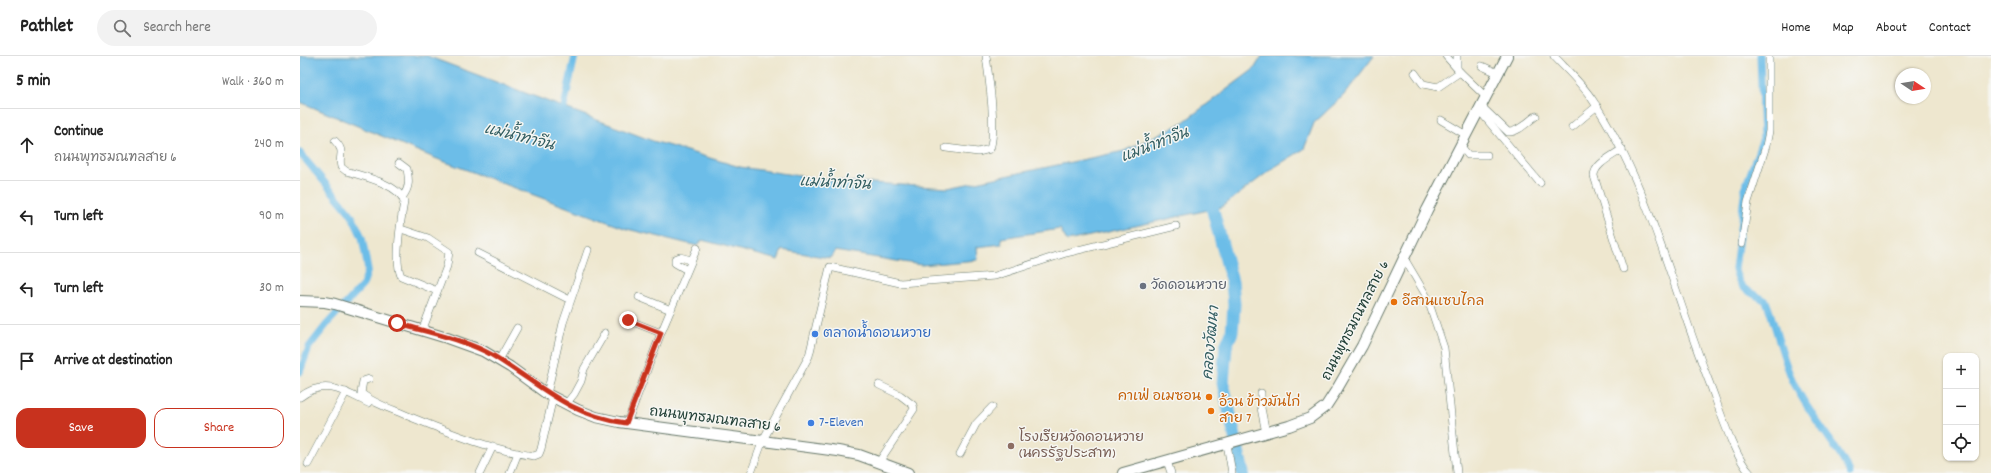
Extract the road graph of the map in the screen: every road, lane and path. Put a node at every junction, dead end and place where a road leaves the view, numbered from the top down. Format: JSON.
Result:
{"nodes":[{"id":1,"x":986,"y":56,"type":"edge"},
{"id":2,"x":1446,"y":56,"type":"edge"},
{"id":3,"x":1457,"y":56,"type":"edge"},
{"id":4,"x":1507,"y":56,"type":"edge"},
{"id":5,"x":1554,"y":56,"type":"edge"},
{"id":6,"x":1769,"y":56,"type":"edge"},
{"id":7,"x":1482,"y":66,"type":"dead end"},
{"id":8,"x":1459,"y":70,"type":"junction"},
{"id":9,"x":1415,"y":73,"type":"dead end"},
{"id":10,"x":1498,"y":73,"type":"junction"},
{"id":11,"x":1482,"y":104,"type":"junction"},
{"id":12,"x":1596,"y":106,"type":"junction"},
{"id":13,"x":1536,"y":116,"type":"dead end"},
{"id":14,"x":1441,"y":120,"type":"dead end"},
{"id":15,"x":1572,"y":127,"type":"dead end"},
{"id":16,"x":1466,"y":135,"type":"junction"},
{"id":17,"x":335,"y":141,"type":"dead end"},
{"id":18,"x":1460,"y":145,"type":"junction"},
{"id":19,"x":946,"y":148,"type":"dead end"},
{"id":20,"x":1622,"y":149,"type":"junction"},
{"id":21,"x":1487,"y":155,"type":"dead end"},
{"id":22,"x":399,"y":163,"type":"dead end"},
{"id":23,"x":1540,"y":183,"type":"dead end"},
{"id":24,"x":403,"y":196,"type":"junction"},
{"id":25,"x":1176,"y":226,"type":"dead end"},
{"id":26,"x":401,"y":229,"type":"junction"},
{"id":27,"x":1742,"y":244,"type":"dead end"},
{"id":28,"x":697,"y":248,"type":"dead end"},
{"id":29,"x":588,"y":250,"type":"dead end"},
{"id":30,"x":478,"y":253,"type":"dead end"},
{"id":31,"x":1404,"y":258,"type":"junction"},
{"id":32,"x":692,"y":260,"type":"junction"},
{"id":33,"x":1623,"y":269,"type":"dead end"},
{"id":34,"x":687,"y":270,"type":"junction"},
{"id":35,"x":437,"y":291,"type":"junction"},
{"id":36,"x":639,"y":297,"type":"dead end"},
{"id":37,"x":570,"y":300,"type":"junction"},
{"id":38,"x":300,"y":302,"type":"edge"},
{"id":39,"x":671,"y":310,"type":"junction"},
{"id":40,"x":628,"y":320,"type":"dead end"},
{"id":41,"x":516,"y":328,"type":"dead end"},
{"id":42,"x":422,"y":331,"type":"junction"},
{"id":43,"x":605,"y":333,"type":"dead end"},
{"id":44,"x":661,"y":333,"type":"junction"},
{"id":45,"x":499,"y":360,"type":"junction"},
{"id":46,"x":369,"y":379,"type":"dead end"},
{"id":47,"x":879,"y":385,"type":"dead end"},
{"id":48,"x":346,"y":392,"type":"junction"},
{"id":49,"x":1261,"y":393,"type":"dead end"},
{"id":50,"x":550,"y":395,"type":"junction"},
{"id":51,"x":300,"y":398,"type":"edge"},
{"id":52,"x":378,"y":404,"type":"junction"},
{"id":53,"x":566,"y":404,"type":"junction"},
{"id":54,"x":992,"y":408,"type":"dead end"},
{"id":55,"x":626,"y":423,"type":"junction"},
{"id":56,"x":1266,"y":433,"type":"junction"},
{"id":57,"x":763,"y":440,"type":"junction"},
{"id":58,"x":1234,"y":442,"type":"junction"},
{"id":59,"x":493,"y":446,"type":"junction"},
{"id":60,"x":518,"y":453,"type":"junction"},
{"id":61,"x":960,"y":454,"type":"dead end"},
{"id":62,"x":1167,"y":461,"type":"junction"},
{"id":63,"x":879,"y":462,"type":"junction"},
{"id":64,"x":308,"y":464,"type":"dead end"},
{"id":65,"x":1143,"y":470,"type":"edge"},
{"id":66,"x":480,"y":473,"type":"edge"},
{"id":67,"x":510,"y":473,"type":"edge"},
{"id":68,"x":751,"y":473,"type":"edge"},
{"id":69,"x":908,"y":473,"type":"edge"},
{"id":70,"x":1123,"y":473,"type":"edge"},
{"id":71,"x":1171,"y":473,"type":"edge"},
{"id":72,"x":1232,"y":473,"type":"edge"},
{"id":73,"x":1457,"y":473,"type":"edge"},
{"id":74,"x":1750,"y":473,"type":"edge"}],
"edges":[{"from":1,"to":19,"type":"street"},
{"from":2,"to":8,"type":"street"},
{"from":3,"to":8,"type":"street"},
{"from":4,"to":10,"type":"main road","name":"ถนนพุทธมณฑลสาย 6"},
{"from":5,"to":12,"type":"street"},
{"from":6,"to":27,"type":"street"},
{"from":7,"to":10,"type":"street"},
{"from":8,"to":9,"type":"street"},
{"from":8,"to":11,"type":"street"},
{"from":10,"to":11,"type":"main road","name":"ถนนพุทธมณฑลสาย 6"},
{"from":11,"to":13,"type":"street"},
{"from":11,"to":16,"type":"main road","name":"ถนนพุทธมณฑลสาย 6"},
{"from":11,"to":23,"type":"street"},
{"from":12,"to":15,"type":"street"},
{"from":12,"to":20,"type":"street"},
{"from":14,"to":16,"type":"street"},
{"from":16,"to":18,"type":"main road","name":"ถนนพุทธมณฑลสาย 6"},
{"from":17,"to":24,"type":"street"},
{"from":18,"to":21,"type":"street"},
{"from":18,"to":31,"type":"main road","name":"ถนนพุทธมณฑลสาย 6"},
{"from":20,"to":33,"type":"street"},
{"from":20,"to":74,"type":"street"},
{"from":22,"to":24,"type":"street"},
{"from":24,"to":26,"type":"street"},
{"from":25,"to":57,"type":"street"},
{"from":26,"to":35,"type":"street"},
{"from":26,"to":35,"type":"street"},
{"from":28,"to":32,"type":"street"},
{"from":29,"to":37,"type":"street"},
{"from":30,"to":37,"type":"street"},
{"from":31,"to":56,"type":"main road","name":"ถนนพุทธมณฑลสาย 6"},
{"from":31,"to":73,"type":"street"},
{"from":32,"to":34,"type":"street"},
{"from":32,"to":34,"type":"street"},
{"from":34,"to":39,"type":"street"},
{"from":35,"to":42,"type":"street"},
{"from":36,"to":39,"type":"street"},
{"from":37,"to":50,"type":"street"},
{"from":38,"to":42,"type":"main road","name":"ถนนพุทธมณฑลสาย 6"},
{"from":39,"to":44,"type":"street"},
{"from":40,"to":44,"type":"street"},
{"from":41,"to":45,"type":"street"},
{"from":42,"to":45,"type":"main road","name":"ถนนพุทธมณฑลสาย 6"},
{"from":43,"to":53,"type":"street"},
{"from":44,"to":55,"type":"street"},
{"from":45,"to":50,"type":"main road","name":"ถนนพุทธมณฑลสาย 6"},
{"from":46,"to":52,"type":"street"},
{"from":47,"to":63,"type":"street"},
{"from":48,"to":51,"type":"street"},
{"from":48,"to":52,"type":"street"},
{"from":48,"to":64,"type":"street"},
{"from":49,"to":56,"type":"street"},
{"from":50,"to":53,"type":"main road","name":"ถนนพุทธมณฑลสาย 6"},
{"from":50,"to":60,"type":"street"},
{"from":52,"to":59,"type":"street"},
{"from":53,"to":55,"type":"main road","name":"ถนนพุทธมณฑลสาย 6"},
{"from":54,"to":61,"type":"street"},
{"from":55,"to":57,"type":"main road","name":"ถนนพุทธมณฑลสาย 6"},
{"from":56,"to":58,"type":"main road","name":"ถนนพุทธมณฑลสาย 6"},
{"from":57,"to":63,"type":"main road","name":"ถนนพุทธมณฑลสาย 6"},
{"from":57,"to":68,"type":"street"},
{"from":58,"to":62,"type":"main road","name":"ถนนพุทธมณฑลสาย 6"},
{"from":58,"to":72,"type":"street"},
{"from":59,"to":60,"type":"street"},
{"from":59,"to":66,"type":"street"},
{"from":60,"to":67,"type":"street"},
{"from":62,"to":65,"type":"main road","name":"ถนนพุทธมณฑลสาย 6"},
{"from":62,"to":71,"type":"street"},
{"from":63,"to":69,"type":"main road","name":"ถนนพุทธมณฑลสาย 6"},
{"from":65,"to":70,"type":"main road","name":"ถนนพุทธมณฑลสาย 6"}]}
